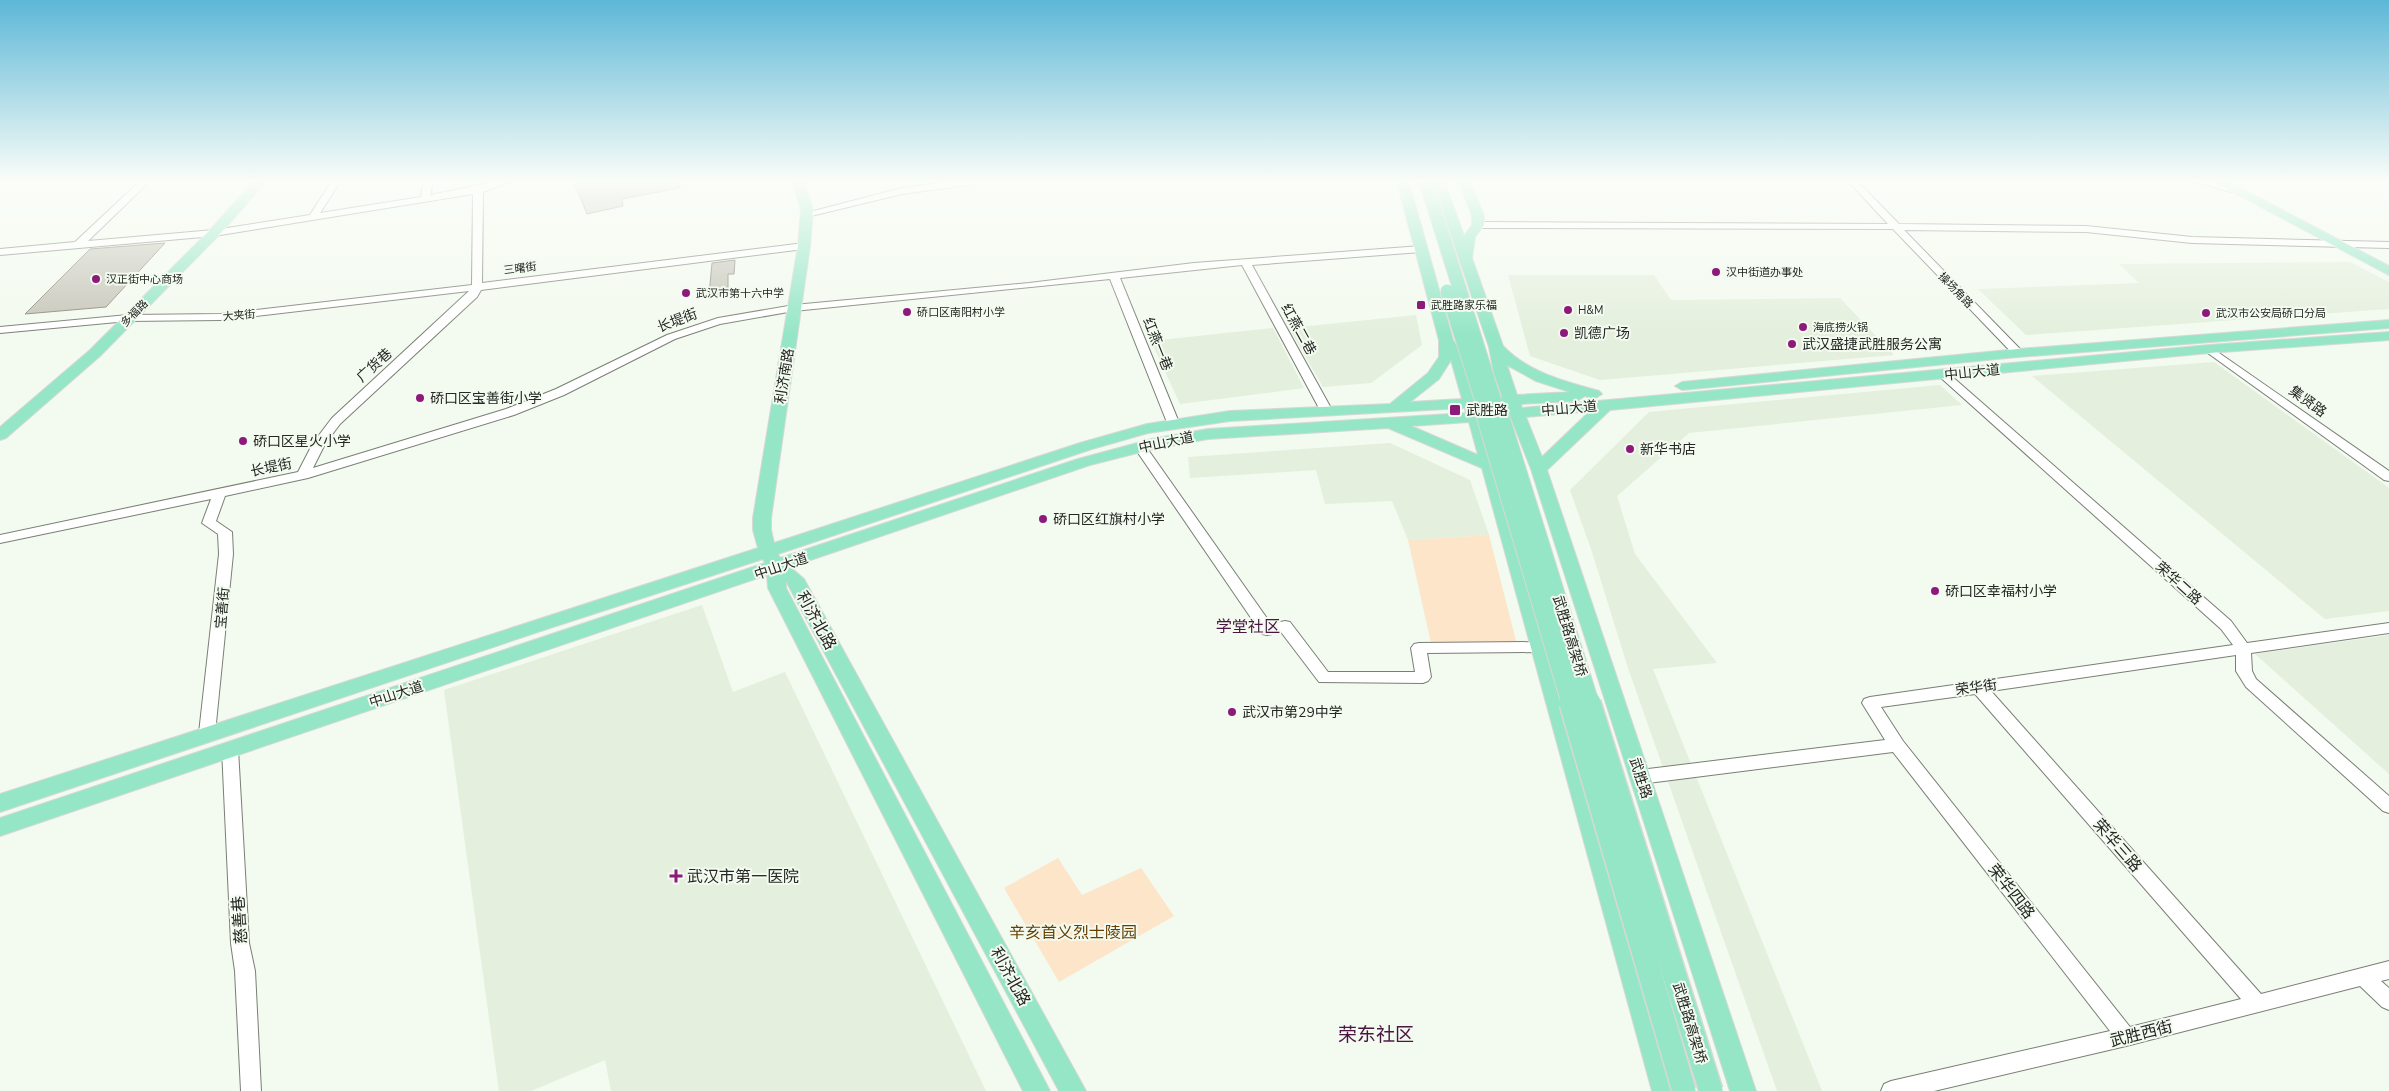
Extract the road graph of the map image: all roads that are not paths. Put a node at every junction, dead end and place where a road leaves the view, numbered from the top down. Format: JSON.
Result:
{"nodes":[{"id":1,"x":91,"y":233,"type":"edge"},
{"id":2,"x":214,"y":233,"type":"joint"},
{"id":3,"x":478,"y":233,"type":"edge"},
{"id":4,"x":805,"y":233,"type":"edge"},
{"id":5,"x":1417,"y":233,"type":"edge"},
{"id":6,"x":1422,"y":233,"type":"edge"},
{"id":7,"x":1442,"y":233,"type":"edge"},
{"id":8,"x":1456,"y":233,"type":"edge"},
{"id":9,"x":1473,"y":233,"type":"edge"},
{"id":10,"x":1901,"y":233,"type":"edge"},
{"id":11,"x":2118,"y":233,"type":"edge"},
{"id":12,"x":2320,"y":233,"type":"edge"},
{"id":13,"x":78,"y":245,"type":"junction"},
{"id":14,"x":2343,"y":245,"type":"junction"},
{"id":15,"x":2389,"y":245,"type":"edge"},
{"id":16,"x":804,"y":246,"type":"junction"},
{"id":17,"x":1421,"y":249,"type":"junction"},
{"id":18,"x":0,"y":252,"type":"edge"},
{"id":19,"x":1465,"y":260,"type":"junction"},
{"id":20,"x":1245,"y":262,"type":"junction"},
{"id":21,"x":2389,"y":265,"type":"edge"},
{"id":22,"x":2389,"y":271,"type":"edge"},
{"id":23,"x":1114,"y":276,"type":"junction"},
{"id":24,"x":477,"y":286,"type":"junction"},
{"id":25,"x":794,"y":308,"type":"junction"},
{"id":26,"x":128,"y":318,"type":"junction"},
{"id":27,"x":2389,"y":324,"type":"edge"},
{"id":28,"x":0,"y":330,"type":"edge"},
{"id":29,"x":2389,"y":336,"type":"edge"},
{"id":30,"x":1446,"y":340,"type":"junction"},
{"id":31,"x":1496,"y":347,"type":"junction"},
{"id":32,"x":2209,"y":349,"type":"junction"},
{"id":33,"x":2018,"y":353,"type":"junction"},
{"id":34,"x":1944,"y":374,"type":"junction"},
{"id":35,"x":1600,"y":400,"type":"junction"},
{"id":36,"x":1514,"y":406,"type":"junction"},
{"id":37,"x":1326,"y":410,"type":"junction"},
{"id":38,"x":1473,"y":410,"type":"junction"},
{"id":39,"x":1392,"y":415,"type":"junction"},
{"id":40,"x":1174,"y":425,"type":"junction"},
{"id":41,"x":0,"y":435,"type":"edge"},
{"id":42,"x":1140,"y":447,"type":"junction"},
{"id":43,"x":1488,"y":465,"type":"junction"},
{"id":44,"x":1539,"y":469,"type":"junction"},
{"id":45,"x":303,"y":476,"type":"junction"},
{"id":46,"x":2389,"y":477,"type":"edge"},
{"id":47,"x":219,"y":493,"type":"junction"},
{"id":48,"x":0,"y":539,"type":"edge"},
{"id":49,"x":772,"y":559,"type":"junction"},
{"id":50,"x":2389,"y":628,"type":"edge"},
{"id":51,"x":1540,"y":647,"type":"junction"},
{"id":52,"x":2244,"y":648,"type":"junction"},
{"id":53,"x":1978,"y":687,"type":"junction"},
{"id":54,"x":208,"y":733,"type":"junction"},
{"id":55,"x":1897,"y":745,"type":"junction"},
{"id":56,"x":230,"y":749,"type":"junction"},
{"id":57,"x":1640,"y":777,"type":"junction"},
{"id":58,"x":0,"y":802,"type":"edge"},
{"id":59,"x":2389,"y":806,"type":"edge"},
{"id":60,"x":0,"y":827,"type":"edge"},
{"id":61,"x":2389,"y":970,"type":"edge"},
{"id":62,"x":2364,"y":977,"type":"junction"},
{"id":63,"x":2389,"y":1001,"type":"edge"},
{"id":64,"x":2257,"y":1004,"type":"junction"},
{"id":65,"x":2126,"y":1037,"type":"junction"},
{"id":66,"x":251,"y":1091,"type":"edge"},
{"id":67,"x":1037,"y":1091,"type":"edge"},
{"id":68,"x":1073,"y":1091,"type":"edge"},
{"id":69,"x":1665,"y":1091,"type":"edge"},
{"id":70,"x":1684,"y":1091,"type":"edge"},
{"id":71,"x":1711,"y":1091,"type":"edge"},
{"id":72,"x":1743,"y":1091,"type":"edge"},
{"id":73,"x":1891,"y":1091,"type":"edge"}],
"edges":[{"from":1,"to":13,"type":"street"},
{"from":2,"to":13,"type":"street"},
{"from":2,"to":26,"type":"main road","name":"多福路"},
{"from":3,"to":24,"type":"street"},
{"from":4,"to":16,"type":"main road","name":"利济南路"},
{"from":5,"to":17,"type":"main road"},
{"from":6,"to":70,"type":"main road","name":"武胜路高架桥","bridge":true},
{"from":7,"to":71,"type":"main road","name":"武胜路高架桥","bridge":true},
{"from":8,"to":19,"type":"main road","name":"武胜路"},
{"from":9,"to":19,"type":"main road"},
{"from":10,"to":33,"type":"street","name":"操场角路"},
{"from":11,"to":14,"type":"street"},
{"from":12,"to":14,"type":"main road"},
{"from":13,"to":18,"type":"street"},
{"from":14,"to":15,"type":"street"},
{"from":14,"to":21,"type":"main road"},
{"from":14,"to":22,"type":"main road"},
{"from":16,"to":24,"type":"street","name":"三曙街"},
{"from":16,"to":25,"type":"main road","name":"利济南路"},
{"from":17,"to":20,"type":"street","name":"长堤街"},
{"from":17,"to":30,"type":"main road"},
{"from":19,"to":31,"type":"main road","name":"武胜路"},
{"from":20,"to":23,"type":"street","name":"长堤街"},
{"from":20,"to":37,"type":"street","name":"红燕二巷"},
{"from":23,"to":25,"type":"street","name":"长堤街"},
{"from":23,"to":40,"type":"street","name":"红燕一巷"},
{"from":24,"to":26,"type":"street","name":"大夹街"},
{"from":24,"to":45,"type":"street","name":"广货巷"},
{"from":25,"to":45,"type":"street","name":"长堤街"},
{"from":25,"to":49,"type":"main road","name":"利济南路"},
{"from":26,"to":28,"type":"street","name":"大夹街"},
{"from":26,"to":41,"type":"main road","name":"多福路"},
{"from":27,"to":33,"type":"main road","name":"中山大道"},
{"from":29,"to":32,"type":"main road","name":"中山大道"},
{"from":30,"to":38,"type":"main road"},
{"from":30,"to":39,"type":"main road"},
{"from":31,"to":35,"type":"main road"},
{"from":31,"to":36,"type":"main road","name":"武胜路"},
{"from":32,"to":34,"type":"main road","name":"中山大道"},
{"from":32,"to":46,"type":"street","name":"集贤路"},
{"from":33,"to":35,"type":"main road","name":"中山大道"},
{"from":34,"to":35,"type":"main road","name":"中山大道"},
{"from":34,"to":52,"type":"street","name":"荣华二路"},
{"from":35,"to":36,"type":"main road","name":"中山大道"},
{"from":35,"to":44,"type":"main road"},
{"from":36,"to":38,"type":"main road","name":"中山大道"},
{"from":36,"to":44,"type":"main road","name":"武胜路"},
{"from":37,"to":39,"type":"main road","name":"中山大道"},
{"from":37,"to":40,"type":"main road","name":"中山大道"},
{"from":38,"to":39,"type":"main road","name":"中山大道"},
{"from":38,"to":43,"type":"main road"},
{"from":39,"to":42,"type":"main road","name":"中山大道"},
{"from":39,"to":43,"type":"main road"},
{"from":40,"to":49,"type":"main road","name":"中山大道"},
{"from":42,"to":49,"type":"main road","name":"中山大道"},
{"from":42,"to":51,"type":"street"},
{"from":43,"to":51,"type":"main road"},
{"from":44,"to":57,"type":"main road","name":"武胜路"},
{"from":45,"to":47,"type":"street","name":"长堤街"},
{"from":47,"to":48,"type":"street","name":"长堤街"},
{"from":47,"to":54,"type":"street","name":"宝善街"},
{"from":49,"to":54,"type":"main road","name":"中山大道"},
{"from":49,"to":56,"type":"main road","name":"中山大道"},
{"from":49,"to":67,"type":"main road","name":"利济北路"},
{"from":49,"to":68,"type":"main road","name":"利济北路"},
{"from":50,"to":52,"type":"street","name":"荣华街"},
{"from":51,"to":69,"type":"main road"},
{"from":52,"to":53,"type":"street","name":"荣华街"},
{"from":52,"to":59,"type":"street"},
{"from":53,"to":55,"type":"street","name":"荣华街"},
{"from":53,"to":64,"type":"street","name":"荣华三路"},
{"from":54,"to":58,"type":"main road","name":"中山大道"},
{"from":55,"to":57,"type":"street"},
{"from":55,"to":65,"type":"street","name":"荣华四路"},
{"from":56,"to":60,"type":"main road","name":"中山大道"},
{"from":56,"to":66,"type":"street","name":"慈善巷"},
{"from":57,"to":72,"type":"main road","name":"武胜路"},
{"from":61,"to":62,"type":"street","name":"武胜西街"},
{"from":62,"to":63,"type":"street"},
{"from":62,"to":64,"type":"street","name":"武胜西街"},
{"from":64,"to":65,"type":"street","name":"武胜西街"},
{"from":65,"to":73,"type":"street","name":"武胜西街"}]}
